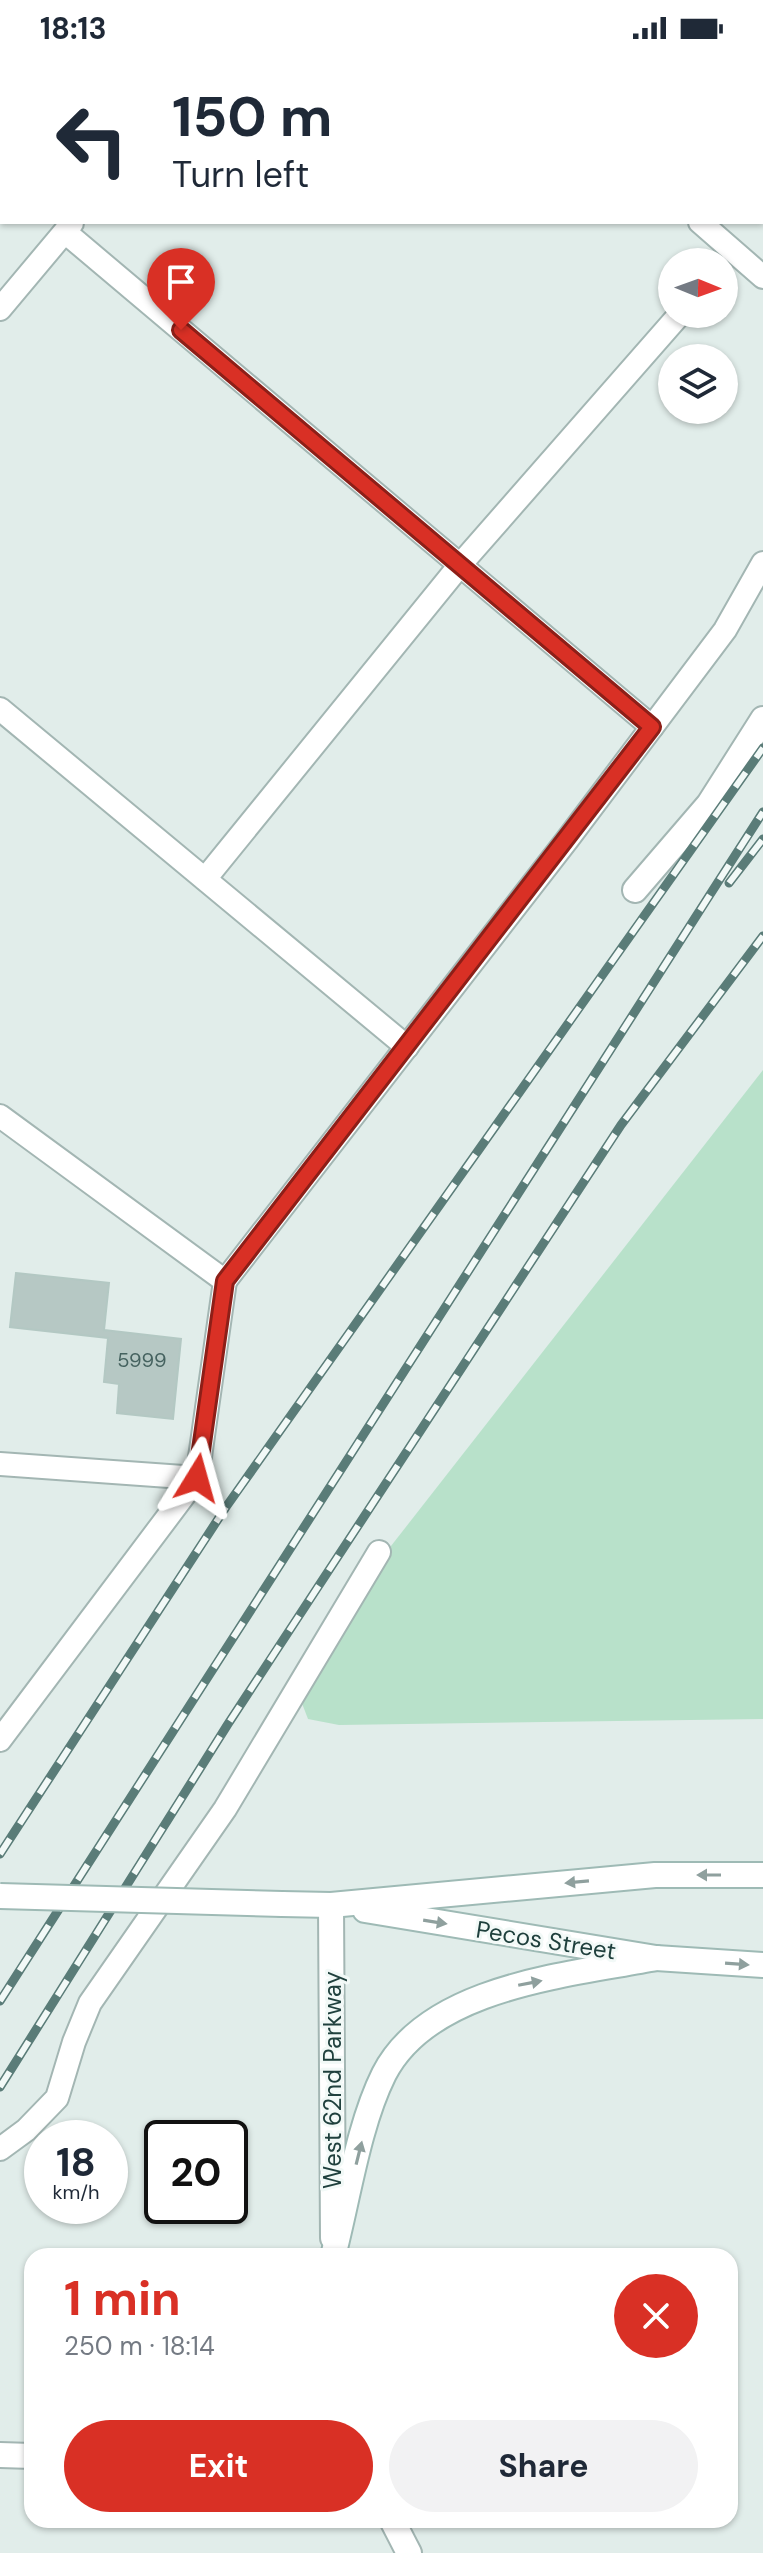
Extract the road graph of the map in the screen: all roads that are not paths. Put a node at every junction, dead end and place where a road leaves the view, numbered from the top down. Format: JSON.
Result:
{"nodes":[{"id":1,"x":702,"y":224,"type":"edge"},
{"id":2,"x":69,"y":227,"type":"edge"},
{"id":3,"x":721,"y":248,"type":"edge"},
{"id":4,"x":738,"y":263,"type":"edge"},
{"id":5,"x":763,"y":277,"type":"edge"},
{"id":6,"x":0,"y":309,"type":"edge"},
{"id":7,"x":668,"y":328,"type":"edge"},
{"id":8,"x":763,"y":563,"type":"edge"},
{"id":9,"x":460,"y":565,"type":"junction"},
{"id":10,"x":0,"y":709,"type":"edge"},
{"id":11,"x":763,"y":719,"type":"edge"},
{"id":12,"x":652,"y":727,"type":"junction"},
{"id":13,"x":205,"y":879,"type":"junction"},
{"id":14,"x":635,"y":890,"type":"dead end"},
{"id":15,"x":407,"y":1047,"type":"junction"},
{"id":16,"x":0,"y":1116,"type":"edge"},
{"id":17,"x":225,"y":1281,"type":"junction"},
{"id":18,"x":0,"y":1464,"type":"edge"},
{"id":19,"x":197,"y":1478,"type":"junction"},
{"id":20,"x":379,"y":1552,"type":"dead end"},
{"id":21,"x":0,"y":1740,"type":"edge"},
{"id":22,"x":763,"y":1875,"type":"edge"},
{"id":23,"x":0,"y":1896,"type":"edge"},
{"id":24,"x":331,"y":1905,"type":"junction"},
{"id":25,"x":656,"y":1958,"type":"junction"},
{"id":26,"x":763,"y":1965,"type":"edge"},
{"id":27,"x":0,"y":2149,"type":"edge"},
{"id":28,"x":333,"y":2248,"type":"edge"},
{"id":29,"x":335,"y":2248,"type":"edge"},
{"id":30,"x":0,"y":2455,"type":"edge"},
{"id":31,"x":24,"y":2456,"type":"edge"},
{"id":32,"x":396,"y":2528,"type":"edge"},
{"id":33,"x":409,"y":2553,"type":"edge"}],
"edges":[{"from":1,"to":3,"type":"lane"},
{"from":2,"to":6,"type":"lane"},
{"from":2,"to":9,"type":"lane"},
{"from":4,"to":5,"type":"lane"},
{"from":7,"to":9,"type":"lane"},
{"from":8,"to":12,"type":"lane"},
{"from":9,"to":12,"type":"lane"},
{"from":9,"to":13,"type":"lane"},
{"from":10,"to":13,"type":"lane"},
{"from":11,"to":14,"type":"main road"},
{"from":12,"to":15,"type":"lane"},
{"from":13,"to":15,"type":"lane"},
{"from":15,"to":17,"type":"lane"},
{"from":16,"to":17,"type":"lane"},
{"from":17,"to":19,"type":"lane"},
{"from":18,"to":19,"type":"lane"},
{"from":19,"to":21,"type":"lane"},
{"from":20,"to":27,"type":"lane"},
{"from":22,"to":24,"type":"main road","name":"Pecos Street","one_way":true},
{"from":23,"to":24,"type":"main road","name":"Pecos Street","bridge":true},
{"from":24,"to":25,"type":"main road","name":"Pecos Street","one_way":true},
{"from":24,"to":28,"type":"main road","name":"West 62nd Parkway"},
{"from":25,"to":26,"type":"main road","name":"Pecos Street","one_way":true},
{"from":29,"to":25,"type":"main road","one_way":true},
{"from":30,"to":31,"type":"main road"},
{"from":32,"to":33,"type":"main road"}]}
